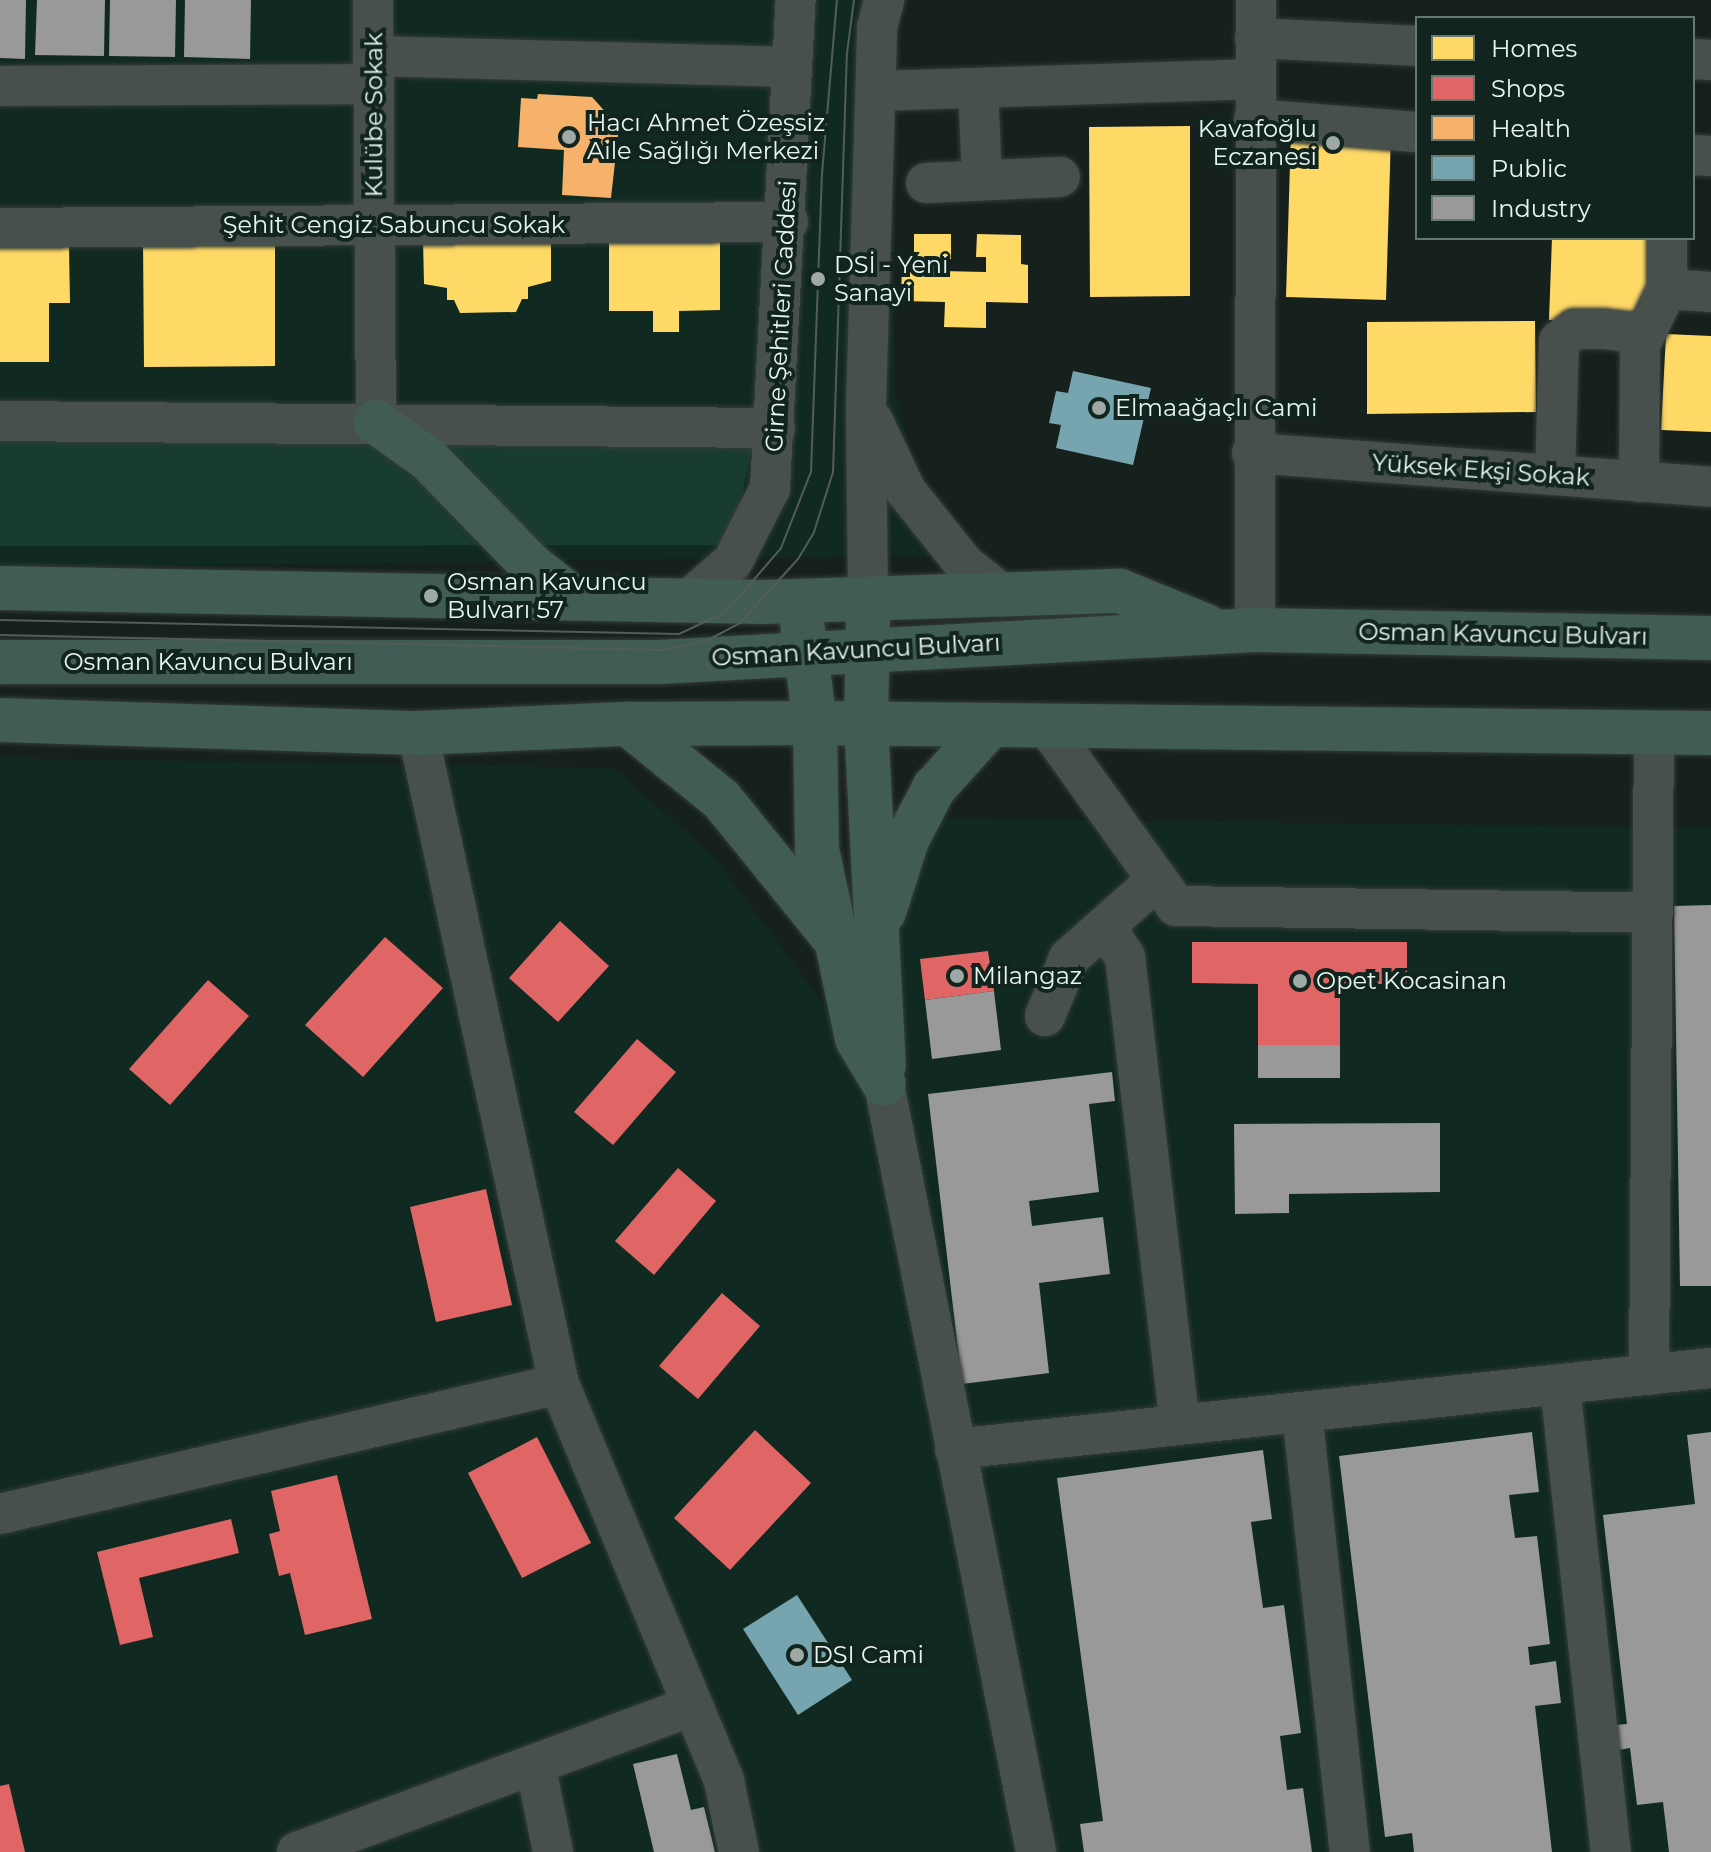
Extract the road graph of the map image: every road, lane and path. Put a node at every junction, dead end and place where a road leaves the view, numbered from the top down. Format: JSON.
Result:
{"nodes":[{"id":1,"x":373,"y":0,"type":"edge"},
{"id":2,"x":796,"y":0,"type":"edge"},
{"id":3,"x":884,"y":0,"type":"edge"},
{"id":4,"x":1256,"y":19,"type":"edge"},
{"id":5,"x":1415,"y":46,"type":"edge"},
{"id":6,"x":792,"y":67,"type":"junction"},
{"id":7,"x":373,"y":70,"type":"junction"},
{"id":8,"x":1255,"y":79,"type":"junction"},
{"id":9,"x":0,"y":86,"type":"edge"},
{"id":10,"x":978,"y":88,"type":"junction"},
{"id":11,"x":876,"y":91,"type":"junction"},
{"id":12,"x":1254,"y":119,"type":"junction"},
{"id":13,"x":1415,"y":132,"type":"edge"},
{"id":14,"x":1060,"y":177,"type":"dead end"},
{"id":15,"x":982,"y":180,"type":"junction"},
{"id":16,"x":926,"y":183,"type":"dead end"},
{"id":17,"x":788,"y":222,"type":"junction"},
{"id":18,"x":374,"y":225,"type":"junction"},
{"id":19,"x":0,"y":228,"type":"edge"},
{"id":20,"x":1667,"y":240,"type":"edge"},
{"id":21,"x":1667,"y":289,"type":"junction"},
{"id":22,"x":1711,"y":292,"type":"edge"},
{"id":23,"x":1640,"y":345,"type":"junction"},
{"id":24,"x":866,"y":405,"type":"junction"},
{"id":25,"x":0,"y":421,"type":"edge"},
{"id":26,"x":376,"y":422,"type":"junction"},
{"id":27,"x":775,"y":428,"type":"junction"},
{"id":28,"x":1252,"y":453,"type":"junction"},
{"id":29,"x":1555,"y":475,"type":"junction"},
{"id":30,"x":1639,"y":482,"type":"junction"},
{"id":31,"x":1711,"y":487,"type":"edge"},
{"id":32,"x":0,"y":588,"type":"edge"},
{"id":33,"x":1003,"y":595,"type":"junction"},
{"id":34,"x":573,"y":598,"type":"junction"},
{"id":35,"x":868,"y":601,"type":"junction"},
{"id":36,"x":686,"y":602,"type":"junction"},
{"id":37,"x":801,"y":602,"type":"junction"},
{"id":38,"x":1236,"y":631,"type":"junction"},
{"id":39,"x":1711,"y":638,"type":"edge"},
{"id":40,"x":867,"y":648,"type":"junction"},
{"id":41,"x":804,"y":651,"type":"junction"},
{"id":42,"x":0,"y":662,"type":"edge"},
{"id":43,"x":0,"y":720,"type":"edge"},
{"id":44,"x":815,"y":723,"type":"junction"},
{"id":45,"x":628,"y":724,"type":"junction"},
{"id":46,"x":866,"y":724,"type":"junction"},
{"id":47,"x":988,"y":728,"type":"junction"},
{"id":48,"x":1049,"y":729,"type":"junction"},
{"id":49,"x":1654,"y":731,"type":"junction"},
{"id":50,"x":418,"y":733,"type":"junction"},
{"id":51,"x":1711,"y":733,"type":"edge"},
{"id":52,"x":1157,"y":880,"type":"junction"},
{"id":53,"x":1653,"y":913,"type":"junction"},
{"id":54,"x":1105,"y":926,"type":"junction"},
{"id":55,"x":855,"y":936,"type":"junction"},
{"id":56,"x":1045,"y":1016,"type":"dead end"},
{"id":57,"x":884,"y":1084,"type":"joint"},
{"id":58,"x":1711,"y":1368,"type":"edge"},
{"id":59,"x":1649,"y":1375,"type":"junction"},
{"id":60,"x":559,"y":1384,"type":"junction"},
{"id":61,"x":1560,"y":1385,"type":"junction"},
{"id":62,"x":1302,"y":1412,"type":"junction"},
{"id":63,"x":1179,"y":1414,"type":"dead end"},
{"id":64,"x":955,"y":1449,"type":"junction"},
{"id":65,"x":0,"y":1514,"type":"edge"},
{"id":66,"x":692,"y":1706,"type":"junction"},
{"id":67,"x":535,"y":1764,"type":"junction"},
{"id":68,"x":297,"y":1852,"type":"edge"},
{"id":69,"x":553,"y":1852,"type":"edge"},
{"id":70,"x":739,"y":1852,"type":"edge"},
{"id":71,"x":1036,"y":1852,"type":"edge"},
{"id":72,"x":1350,"y":1852,"type":"edge"},
{"id":73,"x":1611,"y":1852,"type":"edge"}],
"edges":[{"from":1,"to":7,"type":"street","name":"Kulübe Sokak"},
{"from":2,"to":6,"type":"street","name":"Girne Şehitleri Caddesi"},
{"from":3,"to":11,"type":"street"},
{"from":4,"to":5,"type":"street"},
{"from":4,"to":8,"type":"street"},
{"from":6,"to":7,"type":"street"},
{"from":6,"to":17,"type":"street","name":"Girne Şehitleri Caddesi"},
{"from":7,"to":9,"type":"street"},
{"from":7,"to":18,"type":"street","name":"Kulübe Sokak"},
{"from":8,"to":10,"type":"street"},
{"from":8,"to":12,"type":"street"},
{"from":10,"to":11,"type":"street"},
{"from":10,"to":15,"type":"street"},
{"from":11,"to":24,"type":"street"},
{"from":12,"to":13,"type":"street"},
{"from":12,"to":28,"type":"street"},
{"from":14,"to":15,"type":"street"},
{"from":15,"to":16,"type":"street"},
{"from":17,"to":18,"type":"street","name":"Şehit Cengiz Sabuncu Sokak"},
{"from":17,"to":27,"type":"street","name":"Girne Şehitleri Caddesi"},
{"from":18,"to":19,"type":"street","name":"Şehit Cengiz Sabuncu Sokak"},
{"from":18,"to":26,"type":"street","name":"Kulübe Sokak"},
{"from":20,"to":21,"type":"street"},
{"from":21,"to":22,"type":"street"},
{"from":21,"to":23,"type":"street"},
{"from":23,"to":29,"type":"street"},
{"from":23,"to":30,"type":"street"},
{"from":24,"to":33,"type":"street"},
{"from":24,"to":35,"type":"street"},
{"from":25,"to":26,"type":"street"},
{"from":26,"to":27,"type":"street"},
{"from":26,"to":34,"type":"highway"},
{"from":27,"to":36,"type":"street","name":"Girne Şehitleri Caddesi"},
{"from":28,"to":29,"type":"street","name":"Yüksek Ekşi Sokak"},
{"from":28,"to":38,"type":"street"},
{"from":29,"to":30,"type":"street","name":"Yüksek Ekşi Sokak"},
{"from":30,"to":31,"type":"street","name":"Yüksek Ekşi Sokak"},
{"from":32,"to":34,"type":"highway"},
{"from":33,"to":35,"type":"highway"},
{"from":33,"to":38,"type":"highway"},
{"from":34,"to":36,"type":"highway"},
{"from":35,"to":37,"type":"highway"},
{"from":35,"to":40,"type":"highway"},
{"from":36,"to":37,"type":"highway"},
{"from":37,"to":41,"type":"highway"},
{"from":38,"to":39,"type":"highway","name":"Osman Kavuncu Bulvarı"},
{"from":38,"to":40,"type":"highway","name":"Osman Kavuncu Bulvarı"},
{"from":40,"to":41,"type":"highway","name":"Osman Kavuncu Bulvarı"},
{"from":40,"to":46,"type":"highway"},
{"from":41,"to":42,"type":"highway","name":"Osman Kavuncu Bulvarı"},
{"from":41,"to":44,"type":"highway"},
{"from":43,"to":50,"type":"highway"},
{"from":44,"to":45,"type":"highway"},
{"from":44,"to":46,"type":"highway"},
{"from":44,"to":55,"type":"highway"},
{"from":45,"to":50,"type":"highway"},
{"from":45,"to":55,"type":"highway"},
{"from":46,"to":47,"type":"highway"},
{"from":46,"to":55,"type":"highway"},
{"from":47,"to":48,"type":"highway"},
{"from":47,"to":55,"type":"highway"},
{"from":48,"to":49,"type":"highway"},
{"from":48,"to":52,"type":"street"},
{"from":49,"to":51,"type":"highway"},
{"from":49,"to":53,"type":"street"},
{"from":50,"to":60,"type":"street"},
{"from":52,"to":53,"type":"street"},
{"from":52,"to":54,"type":"street"},
{"from":53,"to":59,"type":"street"},
{"from":54,"to":56,"type":"street"},
{"from":54,"to":63,"type":"street"},
{"from":55,"to":57,"type":"highway"},
{"from":57,"to":64,"type":"street"},
{"from":58,"to":59,"type":"street"},
{"from":59,"to":61,"type":"street"},
{"from":60,"to":65,"type":"street"},
{"from":60,"to":66,"type":"street"},
{"from":61,"to":62,"type":"street"},
{"from":61,"to":73,"type":"street"},
{"from":62,"to":64,"type":"street"},
{"from":62,"to":72,"type":"street"},
{"from":64,"to":71,"type":"street"},
{"from":66,"to":67,"type":"street"},
{"from":66,"to":70,"type":"street"},
{"from":67,"to":68,"type":"street"},
{"from":67,"to":69,"type":"street"}]}
